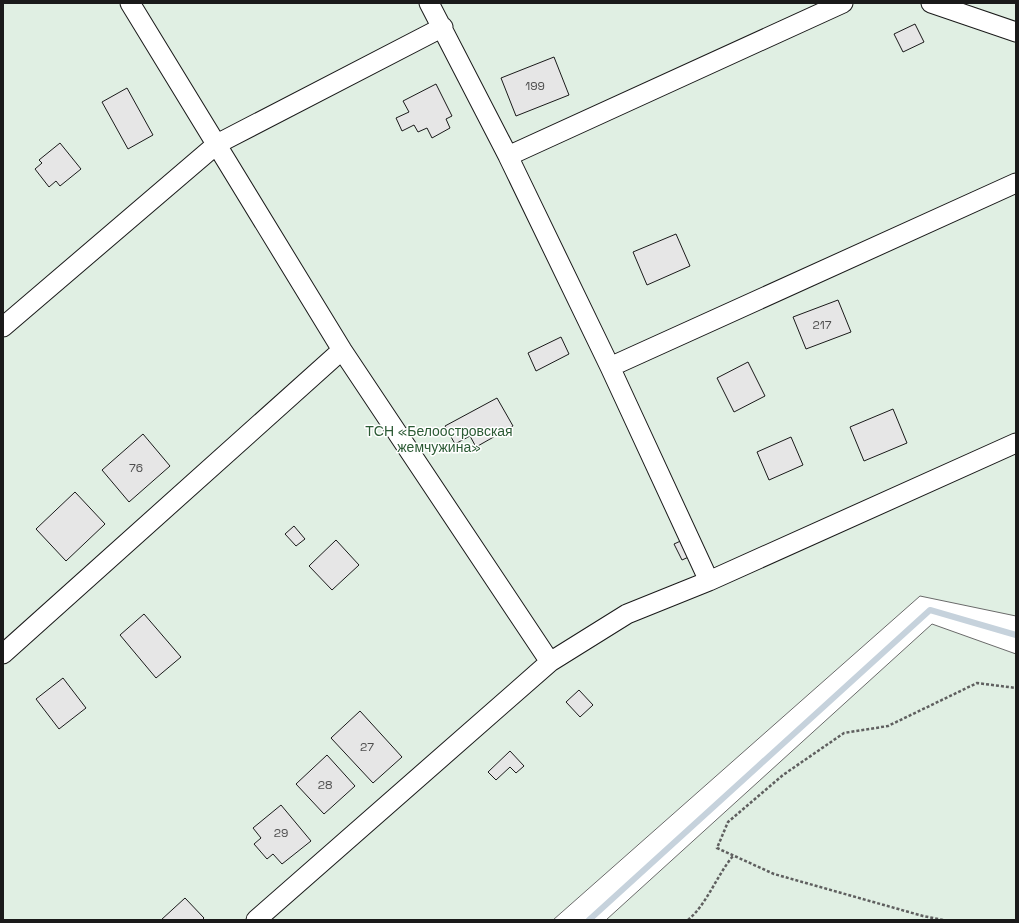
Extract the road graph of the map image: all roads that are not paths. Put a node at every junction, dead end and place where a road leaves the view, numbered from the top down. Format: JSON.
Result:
{"nodes":[{"id":1,"x":130,"y":3,"type":"edge"},
{"id":2,"x":429,"y":3,"type":"edge"},
{"id":3,"x":843,"y":3,"type":"edge"},
{"id":4,"x":932,"y":3,"type":"edge"},
{"id":5,"x":443,"y":27,"type":"junction"},
{"id":6,"x":1016,"y":32,"type":"edge"},
{"id":7,"x":217,"y":144,"type":"junction"},
{"id":8,"x":508,"y":156,"type":"junction"},
{"id":9,"x":1016,"y":183,"type":"edge"},
{"id":10,"x":3,"y":327,"type":"edge"},
{"id":11,"x":342,"y":350,"type":"junction"},
{"id":12,"x":610,"y":367,"type":"junction"},
{"id":13,"x":1016,"y":442,"type":"edge"},
{"id":14,"x":709,"y":581,"type":"junction"},
{"id":15,"x":3,"y":654,"type":"edge"},
{"id":16,"x":550,"y":662,"type":"junction"},
{"id":17,"x":256,"y":920,"type":"edge"}],
"edges":[{"from":1,"to":7,"type":"street"},
{"from":2,"to":5,"type":"street"},
{"from":3,"to":8,"type":"street"},
{"from":4,"to":6,"type":"street"},
{"from":5,"to":7,"type":"street"},
{"from":5,"to":8,"type":"street"},
{"from":7,"to":10,"type":"street"},
{"from":7,"to":11,"type":"street"},
{"from":8,"to":12,"type":"street"},
{"from":9,"to":12,"type":"street"},
{"from":11,"to":15,"type":"street"},
{"from":11,"to":16,"type":"street"},
{"from":12,"to":14,"type":"street"},
{"from":13,"to":14,"type":"street"},
{"from":14,"to":16,"type":"street"},
{"from":16,"to":17,"type":"street"}]}
